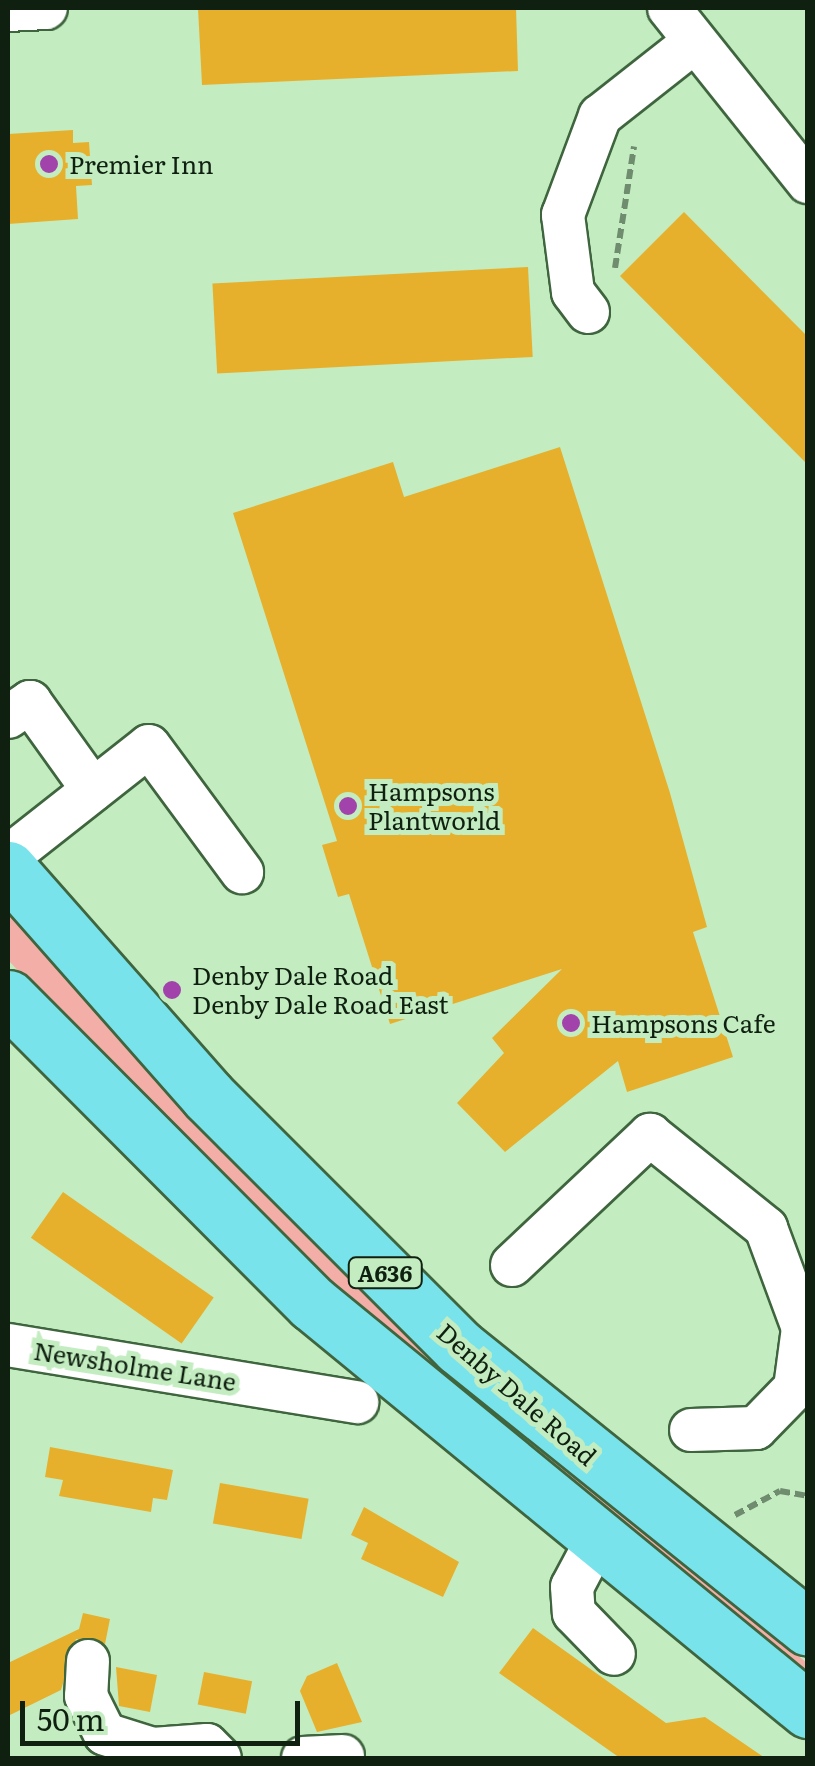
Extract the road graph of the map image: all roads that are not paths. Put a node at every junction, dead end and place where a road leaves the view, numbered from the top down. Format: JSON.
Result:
{"nodes":[{"id":1,"x":46,"y":8,"type":"edge"},
{"id":2,"x":669,"y":8,"type":"edge"},
{"id":3,"x":8,"y":10,"type":"edge"},
{"id":4,"x":694,"y":42,"type":"junction"},
{"id":5,"x":808,"y":182,"type":"edge"},
{"id":6,"x":588,"y":312,"type":"dead end"},
{"id":7,"x":8,"y":718,"type":"edge"},
{"id":8,"x":93,"y":790,"type":"junction"},
{"id":9,"x":8,"y":857,"type":"edge"},
{"id":10,"x":8,"y":869,"type":"edge"},
{"id":11,"x":242,"y":872,"type":"dead end"},
{"id":12,"x":8,"y":998,"type":"edge"},
{"id":13,"x":512,"y":1265,"type":"dead end"},
{"id":14,"x":8,"y":1345,"type":"edge"},
{"id":15,"x":357,"y":1402,"type":"dead end"},
{"id":16,"x":691,"y":1430,"type":"dead end"},
{"id":17,"x":598,"y":1538,"type":"junction"},
{"id":18,"x":808,"y":1628,"type":"edge"},
{"id":19,"x":614,"y":1654,"type":"dead end"},
{"id":20,"x":88,"y":1660,"type":"dead end"},
{"id":21,"x":808,"y":1710,"type":"edge"},
{"id":22,"x":214,"y":1752,"type":"edge"}],
"edges":[{"from":1,"to":3,"type":"street"},
{"from":2,"to":4,"type":"street"},
{"from":4,"to":5,"type":"street"},
{"from":4,"to":6,"type":"street"},
{"from":7,"to":8,"type":"street"},
{"from":8,"to":9,"type":"street"},
{"from":8,"to":11,"type":"street"},
{"from":10,"to":18,"type":"main road","name":"Denby Dale Road","number":"A636"},
{"from":12,"to":17,"type":"main road","number":"A636"},
{"from":13,"to":16,"type":"street"},
{"from":14,"to":15,"type":"street","name":"Newsholme Lane"},
{"from":17,"to":19,"type":"street"},
{"from":17,"to":21,"type":"main road","number":"A636"},
{"from":20,"to":22,"type":"street"}]}
